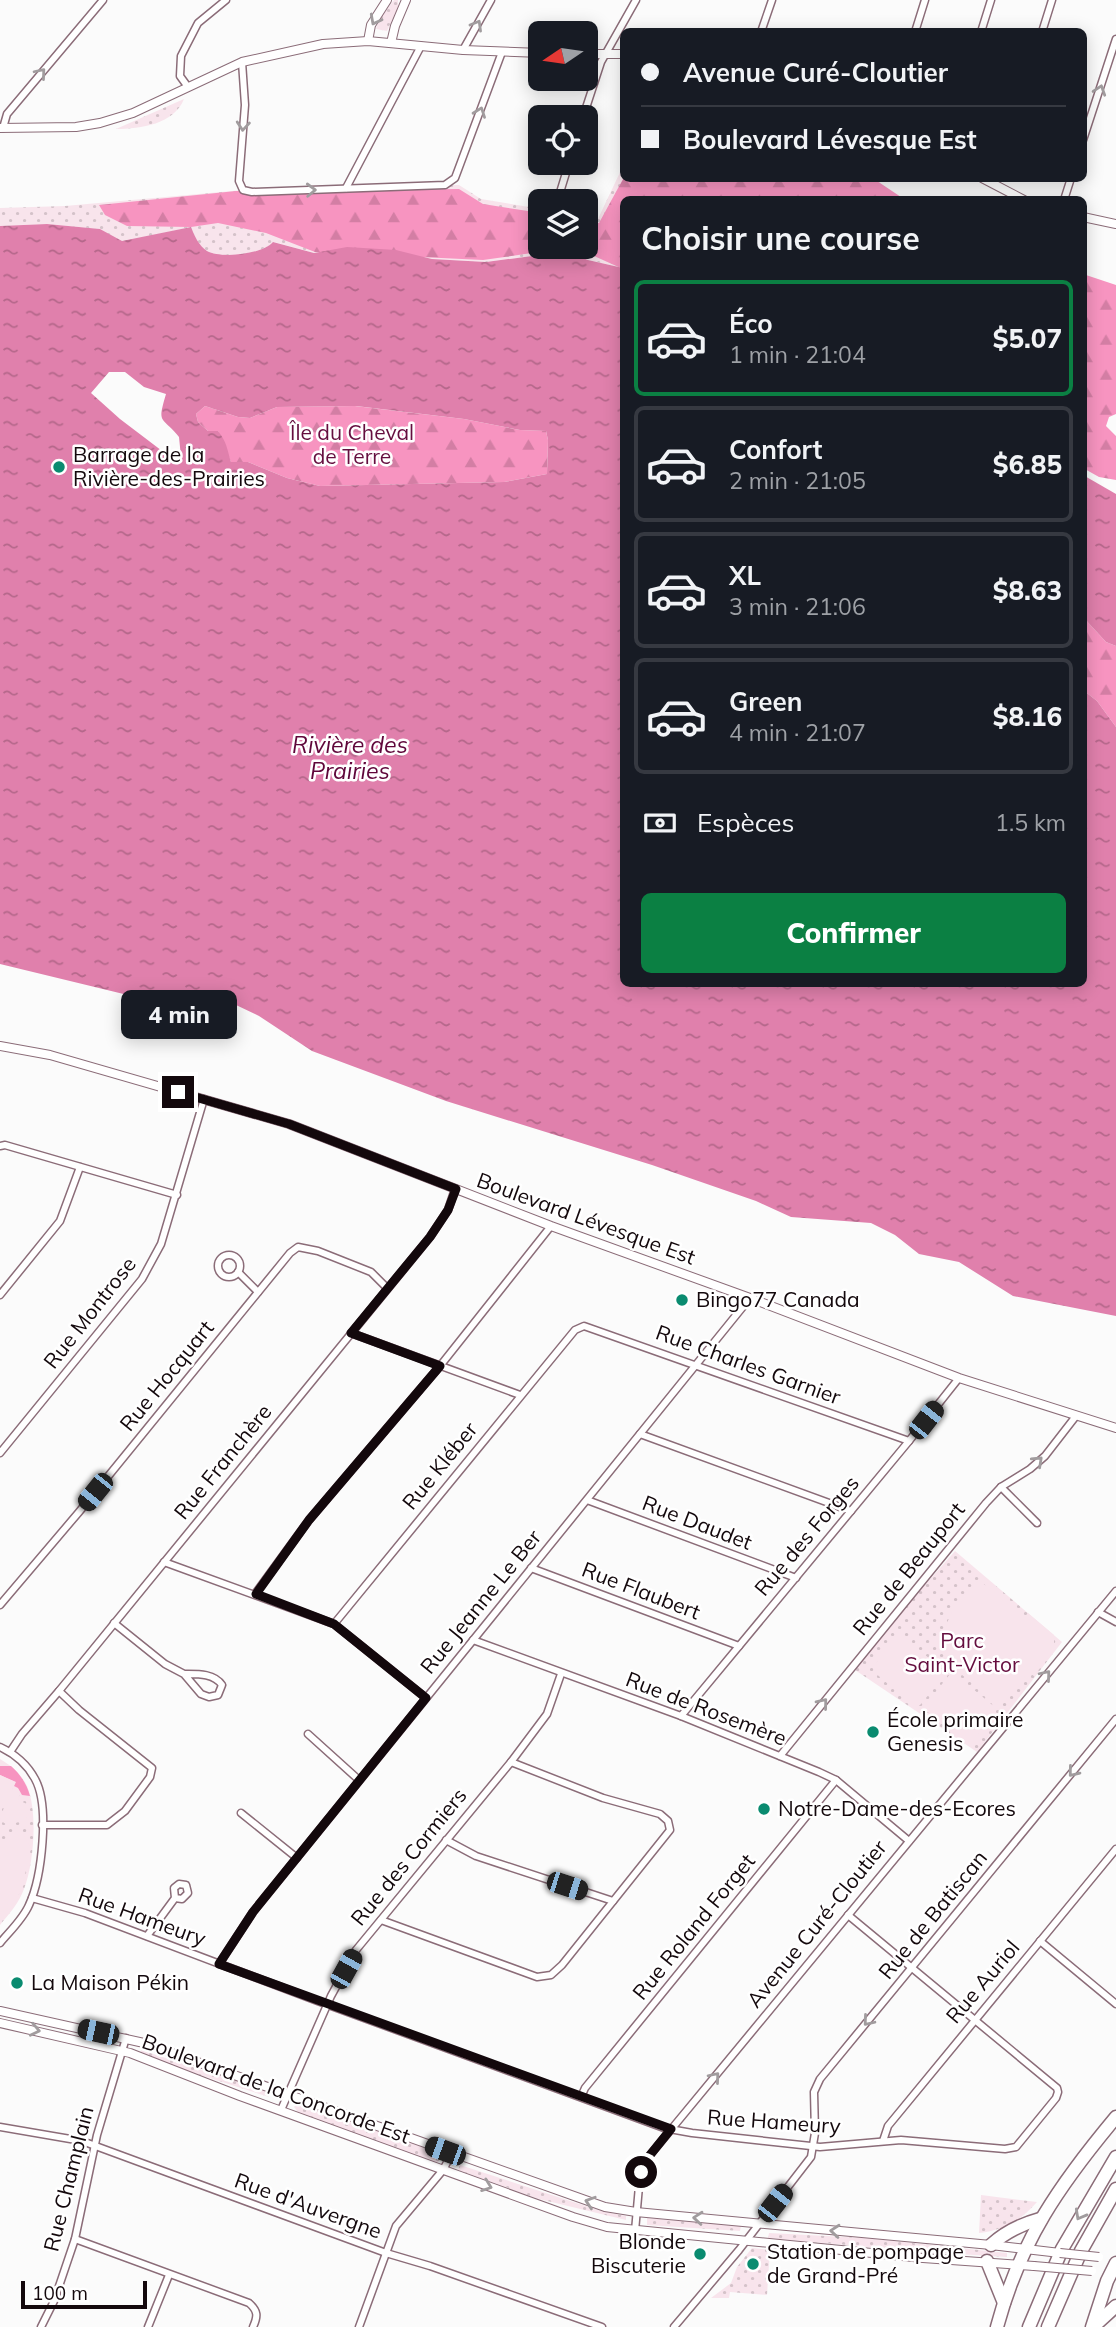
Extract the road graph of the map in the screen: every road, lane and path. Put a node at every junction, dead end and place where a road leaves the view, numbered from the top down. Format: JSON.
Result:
{"nodes":[{"id":1,"x":103,"y":0,"type":"edge"},
{"id":2,"x":226,"y":0,"type":"edge"},
{"id":3,"x":387,"y":0,"type":"edge"},
{"id":4,"x":406,"y":0,"type":"edge"},
{"id":5,"x":491,"y":0,"type":"edge"},
{"id":6,"x":636,"y":0,"type":"edge"},
{"id":7,"x":772,"y":0,"type":"edge"},
{"id":8,"x":925,"y":0,"type":"edge"},
{"id":9,"x":991,"y":0,"type":"edge"},
{"id":10,"x":1052,"y":0,"type":"edge"},
{"id":11,"x":762,"y":28,"type":"edge"},
{"id":12,"x":916,"y":28,"type":"edge"},
{"id":13,"x":982,"y":28,"type":"edge"},
{"id":14,"x":1043,"y":28,"type":"edge"},
{"id":15,"x":1116,"y":39,"type":"edge"},
{"id":16,"x":368,"y":41,"type":"junction"},
{"id":17,"x":391,"y":43,"type":"junction"},
{"id":18,"x":421,"y":46,"type":"junction"},
{"id":19,"x":463,"y":50,"type":"junction"},
{"id":20,"x":502,"y":52,"type":"junction"},
{"id":21,"x":528,"y":52,"type":"edge"},
{"id":22,"x":598,"y":54,"type":"edge"},
{"id":23,"x":605,"y":54,"type":"junction"},
{"id":24,"x":620,"y":54,"type":"edge"},
{"id":25,"x":242,"y":62,"type":"junction"},
{"id":26,"x":188,"y":87,"type":"junction"},
{"id":27,"x":587,"y":105,"type":"edge"},
{"id":28,"x":1,"y":128,"type":"edge"},
{"id":29,"x":1087,"y":128,"type":"edge"},
{"id":30,"x":995,"y":182,"type":"edge"},
{"id":31,"x":346,"y":188,"type":"junction"},
{"id":32,"x":1018,"y":196,"type":"edge"},
{"id":33,"x":1087,"y":218,"type":"edge"},
{"id":34,"x":1116,"y":223,"type":"edge"},
{"id":35,"x":0,"y":1046,"type":"edge"},
{"id":36,"x":204,"y":1099,"type":"junction"},
{"id":37,"x":0,"y":1146,"type":"edge"},
{"id":38,"x":80,"y":1167,"type":"junction"},
{"id":39,"x":456,"y":1189,"type":"junction"},
{"id":40,"x":177,"y":1195,"type":"junction"},
{"id":41,"x":551,"y":1226,"type":"junction"},
{"id":42,"x":238,"y":1272,"type":"dead end"},
{"id":43,"x":387,"y":1288,"type":"junction"},
{"id":44,"x":258,"y":1292,"type":"junction"},
{"id":45,"x":0,"y":1295,"type":"edge"},
{"id":46,"x":750,"y":1298,"type":"junction"},
{"id":47,"x":575,"y":1330,"type":"joint"},
{"id":48,"x":351,"y":1333,"type":"junction"},
{"id":49,"x":696,"y":1365,"type":"junction"},
{"id":50,"x":440,"y":1366,"type":"junction"},
{"id":51,"x":959,"y":1378,"type":"junction"},
{"id":52,"x":520,"y":1395,"type":"junction"},
{"id":53,"x":1076,"y":1416,"type":"junction"},
{"id":54,"x":1116,"y":1428,"type":"edge"},
{"id":55,"x":640,"y":1434,"type":"junction"},
{"id":56,"x":909,"y":1441,"type":"junction"},
{"id":57,"x":0,"y":1453,"type":"edge"},
{"id":58,"x":1001,"y":1487,"type":"junction"},
{"id":59,"x":587,"y":1500,"type":"junction"},
{"id":60,"x":851,"y":1511,"type":"junction"},
{"id":61,"x":1037,"y":1524,"type":"dead end"},
{"id":62,"x":164,"y":1562,"type":"junction"},
{"id":63,"x":531,"y":1568,"type":"junction"},
{"id":64,"x":796,"y":1578,"type":"junction"},
{"id":65,"x":1116,"y":1591,"type":"edge"},
{"id":66,"x":256,"y":1594,"type":"junction"},
{"id":67,"x":0,"y":1605,"type":"edge"},
{"id":68,"x":1098,"y":1612,"type":"junction"},
{"id":69,"x":1116,"y":1622,"type":"edge"},
{"id":70,"x":114,"y":1623,"type":"junction"},
{"id":71,"x":334,"y":1624,"type":"junction"},
{"id":72,"x":473,"y":1640,"type":"junction"},
{"id":73,"x":739,"y":1646,"type":"junction"},
{"id":74,"x":184,"y":1674,"type":"junction"},
{"id":75,"x":561,"y":1674,"type":"junction"},
{"id":76,"x":59,"y":1691,"type":"junction"},
{"id":77,"x":426,"y":1698,"type":"junction"},
{"id":78,"x":681,"y":1716,"type":"junction"},
{"id":79,"x":1116,"y":1719,"type":"edge"},
{"id":80,"x":308,"y":1734,"type":"dead end"},
{"id":81,"x":0,"y":1747,"type":"edge"},
{"id":82,"x":10,"y":1752,"type":"junction"},
{"id":83,"x":780,"y":1756,"type":"junction"},
{"id":84,"x":510,"y":1762,"type":"junction"},
{"id":85,"x":359,"y":1780,"type":"junction"},
{"id":86,"x":836,"y":1780,"type":"junction"},
{"id":87,"x":241,"y":1813,"type":"dead end"},
{"id":88,"x":42,"y":1825,"type":"junction"},
{"id":89,"x":446,"y":1840,"type":"junction"},
{"id":90,"x":909,"y":1841,"type":"junction"},
{"id":91,"x":1116,"y":1849,"type":"edge"},
{"id":92,"x":297,"y":1858,"type":"junction"},
{"id":93,"x":32,"y":1898,"type":"junction"},
{"id":94,"x":174,"y":1898,"type":"dead end"},
{"id":95,"x":613,"y":1901,"type":"junction"},
{"id":96,"x":848,"y":1915,"type":"junction"},
{"id":97,"x":381,"y":1920,"type":"junction"},
{"id":98,"x":147,"y":1936,"type":"junction"},
{"id":99,"x":1040,"y":1941,"type":"junction"},
{"id":100,"x":0,"y":1943,"type":"edge"},
{"id":101,"x":219,"y":1964,"type":"junction"},
{"id":102,"x":912,"y":1969,"type":"junction"},
{"id":103,"x":1116,"y":2004,"type":"edge"},
{"id":104,"x":327,"y":2005,"type":"junction"},
{"id":105,"x":0,"y":2011,"type":"edge"},
{"id":106,"x":975,"y":2020,"type":"junction"},
{"id":107,"x":0,"y":2023,"type":"edge"},
{"id":108,"x":126,"y":2038,"type":"junction"},
{"id":109,"x":122,"y":2051,"type":"junction"},
{"id":110,"x":287,"y":2093,"type":"junction"},
{"id":111,"x":581,"y":2097,"type":"junction"},
{"id":112,"x":281,"y":2110,"type":"junction"},
{"id":113,"x":1116,"y":2117,"type":"edge"},
{"id":114,"x":0,"y":2127,"type":"edge"},
{"id":115,"x":671,"y":2129,"type":"junction"},
{"id":116,"x":883,"y":2141,"type":"junction"},
{"id":117,"x":94,"y":2145,"type":"junction"},
{"id":118,"x":814,"y":2146,"type":"junction"},
{"id":119,"x":452,"y":2153,"type":"junction"},
{"id":120,"x":1116,"y":2157,"type":"edge"},
{"id":121,"x":443,"y":2169,"type":"junction"},
{"id":122,"x":1116,"y":2189,"type":"edge"},
{"id":123,"x":636,"y":2212,"type":"junction"},
{"id":124,"x":1040,"y":2219,"type":"junction"},
{"id":125,"x":759,"y":2223,"type":"junction"},
{"id":126,"x":635,"y":2231,"type":"junction"},
{"id":127,"x":75,"y":2239,"type":"junction"},
{"id":128,"x":745,"y":2241,"type":"junction"},
{"id":129,"x":991,"y":2245,"type":"junction"},
{"id":130,"x":1025,"y":2249,"type":"junction"},
{"id":131,"x":386,"y":2253,"type":"junction"},
{"id":132,"x":987,"y":2261,"type":"junction"},
{"id":133,"x":1017,"y":2264,"type":"junction"},
{"id":134,"x":1115,"y":2267,"type":"edge"},
{"id":135,"x":169,"y":2275,"type":"junction"},
{"id":136,"x":1004,"y":2303,"type":"junction"},
{"id":137,"x":1116,"y":2306,"type":"edge"},
{"id":138,"x":41,"y":2327,"type":"edge"},
{"id":139,"x":148,"y":2327,"type":"edge"},
{"id":140,"x":253,"y":2327,"type":"edge"},
{"id":141,"x":359,"y":2327,"type":"edge"},
{"id":142,"x":602,"y":2327,"type":"edge"},
{"id":143,"x":674,"y":2327,"type":"edge"},
{"id":144,"x":997,"y":2327,"type":"edge"},
{"id":145,"x":1029,"y":2327,"type":"edge"},
{"id":146,"x":1048,"y":2327,"type":"edge"},
{"id":147,"x":1093,"y":2327,"type":"edge"}],
"edges":[{"from":28,"to":1,"type":"street","one_way":true},
{"from":2,"to":26,"type":"street"},
{"from":3,"to":16,"type":"street","one_way":true},
{"from":4,"to":17,"type":"street"},
{"from":19,"to":5,"type":"street","one_way":true},
{"from":6,"to":23,"type":"street"},
{"from":7,"to":11,"type":"street"},
{"from":8,"to":12,"type":"street"},
{"from":9,"to":13,"type":"street"},
{"from":10,"to":14,"type":"street"},
{"from":29,"to":15,"type":"street","one_way":true},
{"from":16,"to":17,"type":"street"},
{"from":16,"to":25,"type":"street"},
{"from":17,"to":18,"type":"street"},
{"from":18,"to":19,"type":"street"},
{"from":18,"to":31,"type":"street"},
{"from":19,"to":20,"type":"street"},
{"from":20,"to":21,"type":"street"},
{"from":31,"to":20,"type":"street","one_way":true},
{"from":22,"to":23,"type":"street"},
{"from":23,"to":24,"type":"street"},
{"from":23,"to":27,"type":"street"},
{"from":25,"to":26,"type":"street"},
{"from":25,"to":31,"type":"street","one_way":true},
{"from":26,"to":28,"type":"street"},
{"from":30,"to":32,"type":"street"},
{"from":33,"to":34,"type":"street"},
{"from":35,"to":36,"type":"street","name":"Boulevard Lévesque Est"},
{"from":36,"to":39,"type":"street","name":"Boulevard Lévesque Est"},
{"from":36,"to":40,"type":"street","name":"Rue Montrose"},
{"from":37,"to":38,"type":"street"},
{"from":38,"to":40,"type":"street"},
{"from":38,"to":45,"type":"street"},
{"from":39,"to":41,"type":"street","name":"Boulevard Lévesque Est"},
{"from":39,"to":43,"type":"street","name":"Rue Franchère"},
{"from":40,"to":57,"type":"street","name":"Rue Montrose"},
{"from":41,"to":46,"type":"street","name":"Boulevard Lévesque Est"},
{"from":41,"to":50,"type":"street"},
{"from":42,"to":44,"type":"street"},
{"from":43,"to":44,"type":"street","name":"Rue Hocquart"},
{"from":43,"to":48,"type":"street","name":"Rue Franchère"},
{"from":44,"to":67,"type":"street","name":"Rue Hocquart"},
{"from":46,"to":49,"type":"street","name":"Rue Jeanne Le Ber"},
{"from":46,"to":51,"type":"street","name":"Boulevard Lévesque Est"},
{"from":47,"to":49,"type":"street","name":"Rue Charles Garnier"},
{"from":47,"to":52,"type":"street","name":"Rue Kléber"},
{"from":48,"to":50,"type":"street"},
{"from":48,"to":62,"type":"street","name":"Rue Franchère"},
{"from":49,"to":55,"type":"street","name":"Rue Jeanne Le Ber"},
{"from":49,"to":56,"type":"street","name":"Rue Charles Garnier"},
{"from":50,"to":52,"type":"street"},
{"from":50,"to":66,"type":"street"},
{"from":51,"to":53,"type":"street","name":"Boulevard Lévesque Est"},
{"from":51,"to":56,"type":"street","name":"Rue des Forges"},
{"from":52,"to":71,"type":"street","name":"Rue Kléber"},
{"from":53,"to":54,"type":"street","name":"Boulevard Lévesque Est"},
{"from":58,"to":53,"type":"street","name":"Rue de Beauport","one_way":true},
{"from":55,"to":59,"type":"street","name":"Rue Jeanne Le Ber"},
{"from":55,"to":60,"type":"street"},
{"from":56,"to":60,"type":"street","name":"Rue des Forges"},
{"from":58,"to":61,"type":"street"},
{"from":83,"to":58,"type":"street","name":"Rue de Beauport","one_way":true},
{"from":59,"to":63,"type":"street","name":"Rue Jeanne Le Ber"},
{"from":59,"to":64,"type":"street","name":"Rue Daudet"},
{"from":60,"to":64,"type":"street","name":"Rue des Forges"},
{"from":62,"to":66,"type":"street"},
{"from":62,"to":70,"type":"street","name":"Rue Franchère"},
{"from":63,"to":72,"type":"street","name":"Rue Jeanne Le Ber"},
{"from":63,"to":73,"type":"street","name":"Rue Flaubert"},
{"from":64,"to":73,"type":"street","name":"Rue des Forges"},
{"from":65,"to":68,"type":"street","name":"Avenue Curé-Cloutier"},
{"from":66,"to":71,"type":"street"},
{"from":68,"to":69,"type":"street"},
{"from":90,"to":68,"type":"street","name":"Avenue Curé-Cloutier","one_way":true},
{"from":70,"to":74,"type":"street"},
{"from":70,"to":76,"type":"street","name":"Rue Franchère"},
{"from":71,"to":77,"type":"street"},
{"from":72,"to":75,"type":"street","name":"Rue de Rosemère"},
{"from":72,"to":77,"type":"street","name":"Rue Jeanne Le Ber"},
{"from":73,"to":78,"type":"street","name":"Rue des Forges"},
{"from":74,"to":74,"type":"street"},
{"from":75,"to":78,"type":"street","name":"Rue de Rosemère"},
{"from":75,"to":84,"type":"street","name":"Rue des Cormiers"},
{"from":76,"to":82,"type":"street","name":"Rue Franchère"},
{"from":76,"to":88,"type":"street"},
{"from":77,"to":85,"type":"street","name":"Rue Jeanne Le Ber"},
{"from":78,"to":83,"type":"street","name":"Rue de Rosemère"},
{"from":79,"to":102,"type":"street","name":"Rue de Batiscan","one_way":true},
{"from":80,"to":85,"type":"street"},
{"from":81,"to":82,"type":"street"},
{"from":82,"to":88,"type":"street"},
{"from":83,"to":86,"type":"street","name":"Rue de Rosemère"},
{"from":84,"to":89,"type":"street","name":"Rue des Cormiers"},
{"from":84,"to":95,"type":"street"},
{"from":85,"to":92,"type":"street","name":"Rue Jeanne Le Ber"},
{"from":86,"to":90,"type":"street","name":"Rue de Rosemère"},
{"from":86,"to":111,"type":"street","name":"Rue Roland Forget"},
{"from":87,"to":92,"type":"street"},
{"from":88,"to":93,"type":"street"},
{"from":89,"to":95,"type":"street"},
{"from":89,"to":97,"type":"street","name":"Rue des Cormiers"},
{"from":90,"to":96,"type":"street","name":"Avenue Curé-Cloutier"},
{"from":91,"to":99,"type":"street","name":"Rue Auriol"},
{"from":92,"to":101,"type":"street","name":"Rue Jeanne Le Ber"},
{"from":93,"to":98,"type":"street","name":"Rue Hameury"},
{"from":93,"to":100,"type":"street"},
{"from":94,"to":98,"type":"street"},
{"from":95,"to":97,"type":"street"},
{"from":96,"to":102,"type":"street"},
{"from":115,"to":96,"type":"street","name":"Avenue Curé-Cloutier","one_way":true},
{"from":97,"to":104,"type":"street","name":"Rue des Cormiers"},
{"from":98,"to":101,"type":"street","name":"Rue Hameury"},
{"from":99,"to":103,"type":"street"},
{"from":99,"to":106,"type":"street","name":"Rue Auriol"},
{"from":101,"to":104,"type":"street","name":"Rue Hameury"},
{"from":102,"to":106,"type":"street"},
{"from":102,"to":118,"type":"street","name":"Rue de Batiscan","one_way":true},
{"from":104,"to":110,"type":"street","name":"Rue des Cormiers"},
{"from":104,"to":111,"type":"street","name":"Rue Hameury"},
{"from":105,"to":108,"type":"street","name":"Boulevard de la Concorde Est"},
{"from":106,"to":116,"type":"street","name":"Rue Auriol"},
{"from":106,"to":116,"type":"street","name":"Rue Hameury"},
{"from":107,"to":109,"type":"street","name":"Boulevard de la Concorde Est","one_way":true},
{"from":108,"to":109,"type":"street","name":"Rue Champlain"},
{"from":108,"to":110,"type":"street","name":"Boulevard de la Concorde Est"},
{"from":109,"to":112,"type":"street","name":"Boulevard de la Concorde Est"},
{"from":109,"to":117,"type":"street","name":"Rue Champlain"},
{"from":110,"to":112,"type":"street","name":"Rue des Cormiers"},
{"from":110,"to":119,"type":"street","name":"Boulevard de la Concorde Est"},
{"from":111,"to":115,"type":"street","name":"Rue Hameury"},
{"from":112,"to":121,"type":"street","name":"Boulevard de la Concorde Est"},
{"from":113,"to":124,"type":"highway"},
{"from":114,"to":117,"type":"street","name":"Rue d'Auvergne"},
{"from":115,"to":118,"type":"street","name":"Rue Hameury"},
{"from":115,"to":123,"type":"street","name":"Avenue Curé-Cloutier"},
{"from":116,"to":118,"type":"street","name":"Rue Hameury"},
{"from":117,"to":127,"type":"street","name":"Rue Champlain"},
{"from":117,"to":131,"type":"street","name":"Rue d'Auvergne"},
{"from":118,"to":125,"type":"street"},
{"from":119,"to":121,"type":"street"},
{"from":123,"to":119,"type":"street","name":"Boulevard de la Concorde Est","one_way":true},
{"from":120,"to":145,"type":"highway","one_way":true},
{"from":121,"to":126,"type":"street","name":"Boulevard de la Concorde Est","one_way":true},
{"from":121,"to":131,"type":"street"},
{"from":122,"to":146,"type":"highway"},
{"from":125,"to":123,"type":"street","name":"Boulevard de la Concorde Est","one_way":true},
{"from":123,"to":126,"type":"street","name":"Avenue Curé-Cloutier"},
{"from":124,"to":129,"type":"highway"},
{"from":124,"to":130,"type":"highway"},
{"from":125,"to":128,"type":"street"},
{"from":129,"to":125,"type":"street","name":"Boulevard de la Concorde Est","one_way":true},
{"from":126,"to":128,"type":"street","name":"Boulevard de la Concorde Est"},
{"from":127,"to":135,"type":"street"},
{"from":127,"to":138,"type":"street","name":"Rue Champlain"},
{"from":128,"to":132,"type":"street","name":"Boulevard de la Concorde Est"},
{"from":128,"to":143,"type":"street"},
{"from":129,"to":130,"type":"street","name":"Boulevard de la Concorde Est"},
{"from":130,"to":133,"type":"highway"},
{"from":130,"to":134,"type":"street","name":"Boulevard de la Concorde Est","bridge":true},
{"from":131,"to":141,"type":"street"},
{"from":131,"to":142,"type":"street","name":"Rue d'Auvergne"},
{"from":132,"to":133,"type":"street","name":"Boulevard de la Concorde Est"},
{"from":132,"to":136,"type":"highway"},
{"from":133,"to":134,"type":"street","name":"Boulevard de la Concorde Est","bridge":true},
{"from":133,"to":136,"type":"highway"},
{"from":134,"to":147,"type":"highway"},
{"from":135,"to":139,"type":"street"},
{"from":135,"to":140,"type":"street"},
{"from":136,"to":144,"type":"highway"},
{"from":137,"to":147,"type":"highway"}]}
